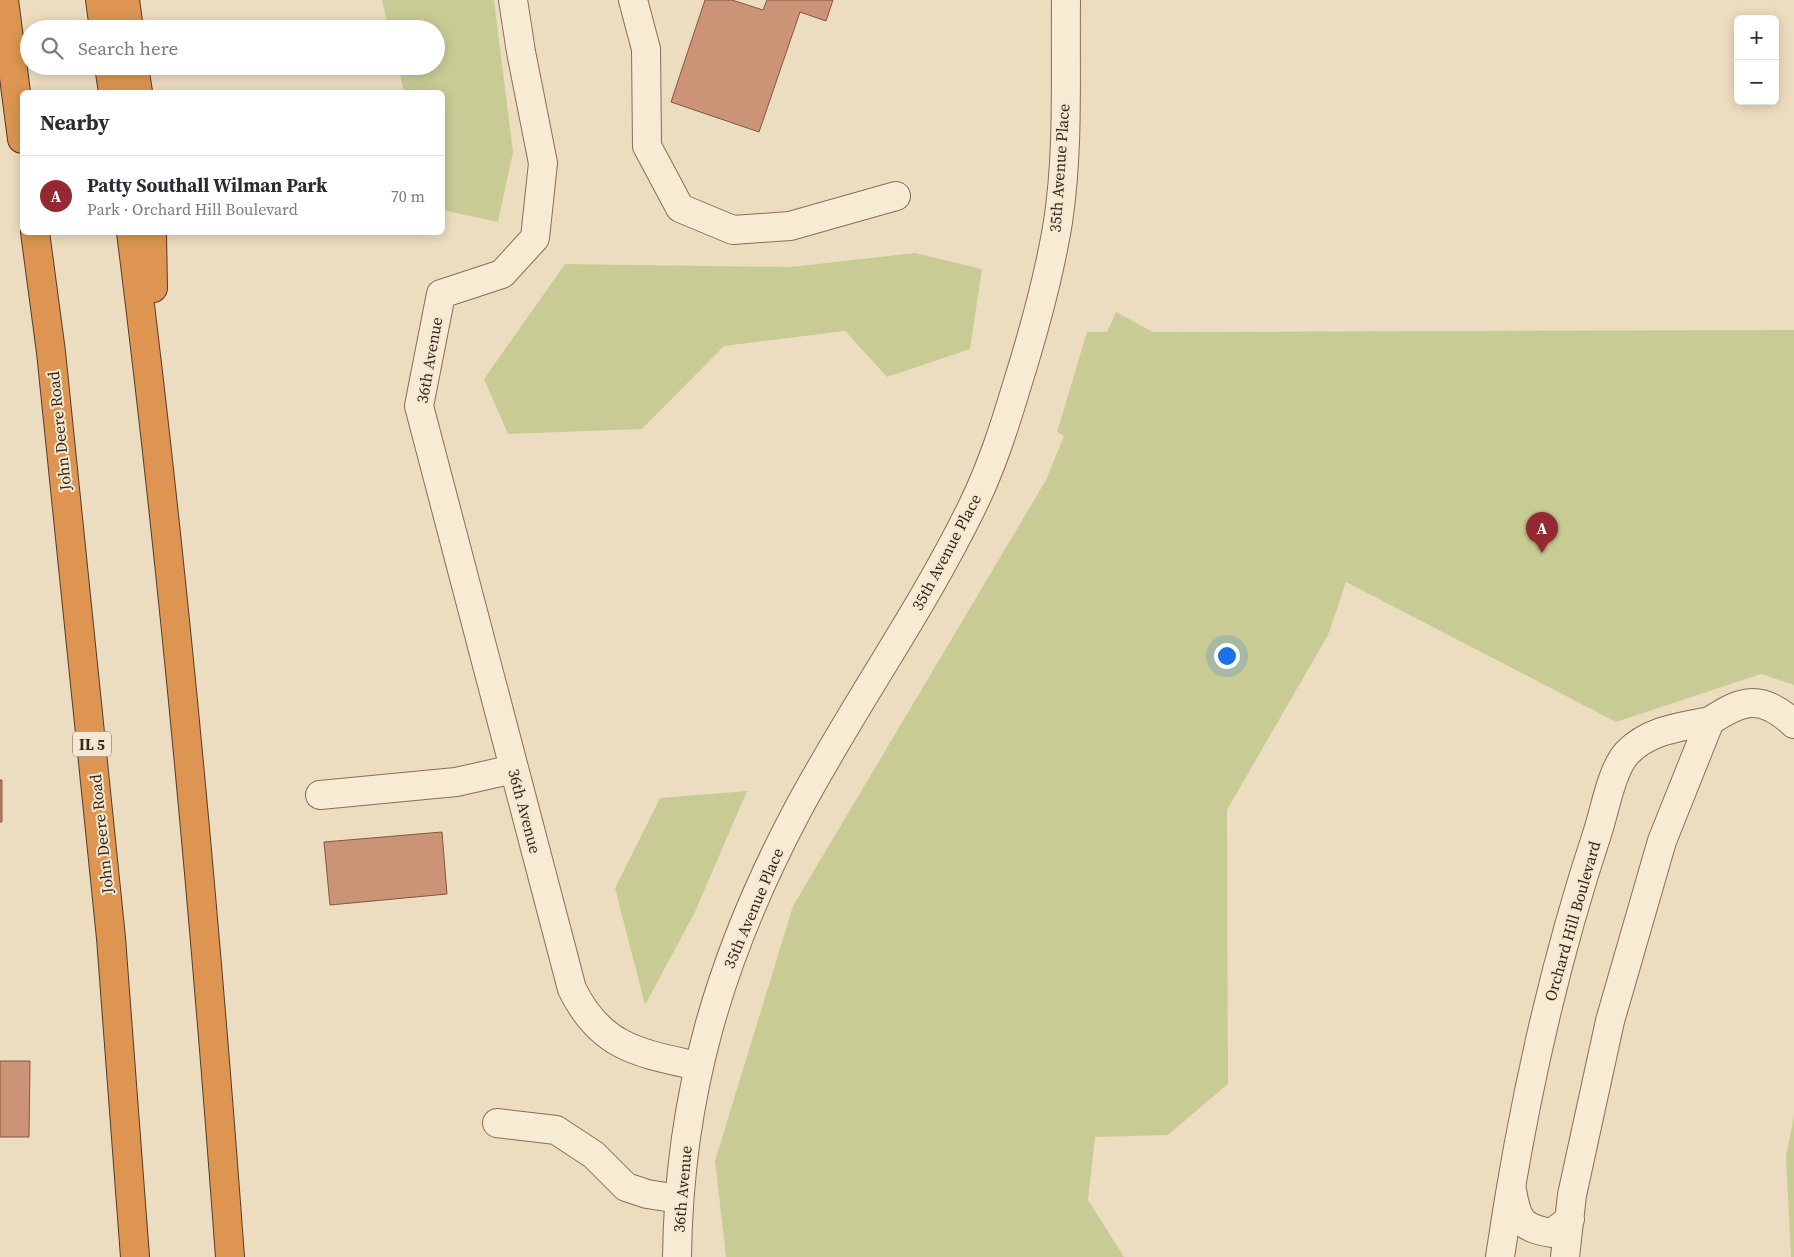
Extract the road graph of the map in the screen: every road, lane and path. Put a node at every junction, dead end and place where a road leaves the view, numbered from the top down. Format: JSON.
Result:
{"nodes":[{"id":1,"x":4,"y":0,"type":"edge"},
{"id":2,"x":100,"y":0,"type":"edge"},
{"id":3,"x":125,"y":0,"type":"edge"},
{"id":4,"x":513,"y":0,"type":"edge"},
{"id":5,"x":632,"y":0,"type":"edge"},
{"id":6,"x":1066,"y":0,"type":"edge"},
{"id":7,"x":103,"y":20,"type":"edge"},
{"id":8,"x":128,"y":20,"type":"edge"},
{"id":9,"x":110,"y":75,"type":"edge"},
{"id":10,"x":135,"y":75,"type":"edge"},
{"id":11,"x":113,"y":90,"type":"edge"},
{"id":12,"x":138,"y":90,"type":"edge"},
{"id":13,"x":20,"y":124,"type":"edge"},
{"id":14,"x":896,"y":196,"type":"dead end"},
{"id":15,"x":35,"y":235,"type":"edge"},
{"id":16,"x":131,"y":235,"type":"edge"},
{"id":17,"x":152,"y":235,"type":"edge"},
{"id":18,"x":154,"y":427,"type":"junction"},
{"id":19,"x":1710,"y":722,"type":"junction"},
{"id":20,"x":1794,"y":724,"type":"edge"},
{"id":21,"x":514,"y":769,"type":"junction"},
{"id":22,"x":320,"y":795,"type":"dead end"},
{"id":23,"x":698,"y":1066,"type":"junction"},
{"id":24,"x":497,"y":1123,"type":"dead end"},
{"id":25,"x":1511,"y":1181,"type":"junction"},
{"id":26,"x":680,"y":1199,"type":"junction"},
{"id":27,"x":1570,"y":1218,"type":"junction"},
{"id":28,"x":135,"y":1257,"type":"edge"},
{"id":29,"x":230,"y":1257,"type":"edge"},
{"id":30,"x":677,"y":1257,"type":"edge"},
{"id":31,"x":1500,"y":1257,"type":"edge"},
{"id":32,"x":1565,"y":1257,"type":"edge"}],
"edges":[{"from":1,"to":13,"type":"highway"},
{"from":2,"to":7,"type":"highway"},
{"from":3,"to":8,"type":"highway"},
{"from":4,"to":21,"type":"street","name":"36th Avenue"},
{"from":5,"to":14,"type":"street"},
{"from":6,"to":23,"type":"street","name":"35th Avenue Place"},
{"from":9,"to":11,"type":"highway"},
{"from":10,"to":12,"type":"highway"},
{"from":15,"to":28,"type":"highway","name":"John Deere Road","number":"IL 5"},
{"from":16,"to":18,"type":"highway"},
{"from":17,"to":18,"type":"highway"},
{"from":18,"to":29,"type":"highway"},
{"from":19,"to":20,"type":"street","name":"Orchard Hill Boulevard"},
{"from":19,"to":25,"type":"street","name":"Orchard Hill Boulevard"},
{"from":19,"to":27,"type":"street"},
{"from":21,"to":22,"type":"street"},
{"from":21,"to":23,"type":"street","name":"36th Avenue"},
{"from":23,"to":26,"type":"street","name":"36th Avenue"},
{"from":24,"to":26,"type":"street"},
{"from":25,"to":27,"type":"street","name":"Orchard Hill Boulevard"},
{"from":25,"to":31,"type":"street","name":"Orchard Hill Boulevard"},
{"from":26,"to":30,"type":"street","name":"36th Avenue"},
{"from":27,"to":32,"type":"street"}]}
